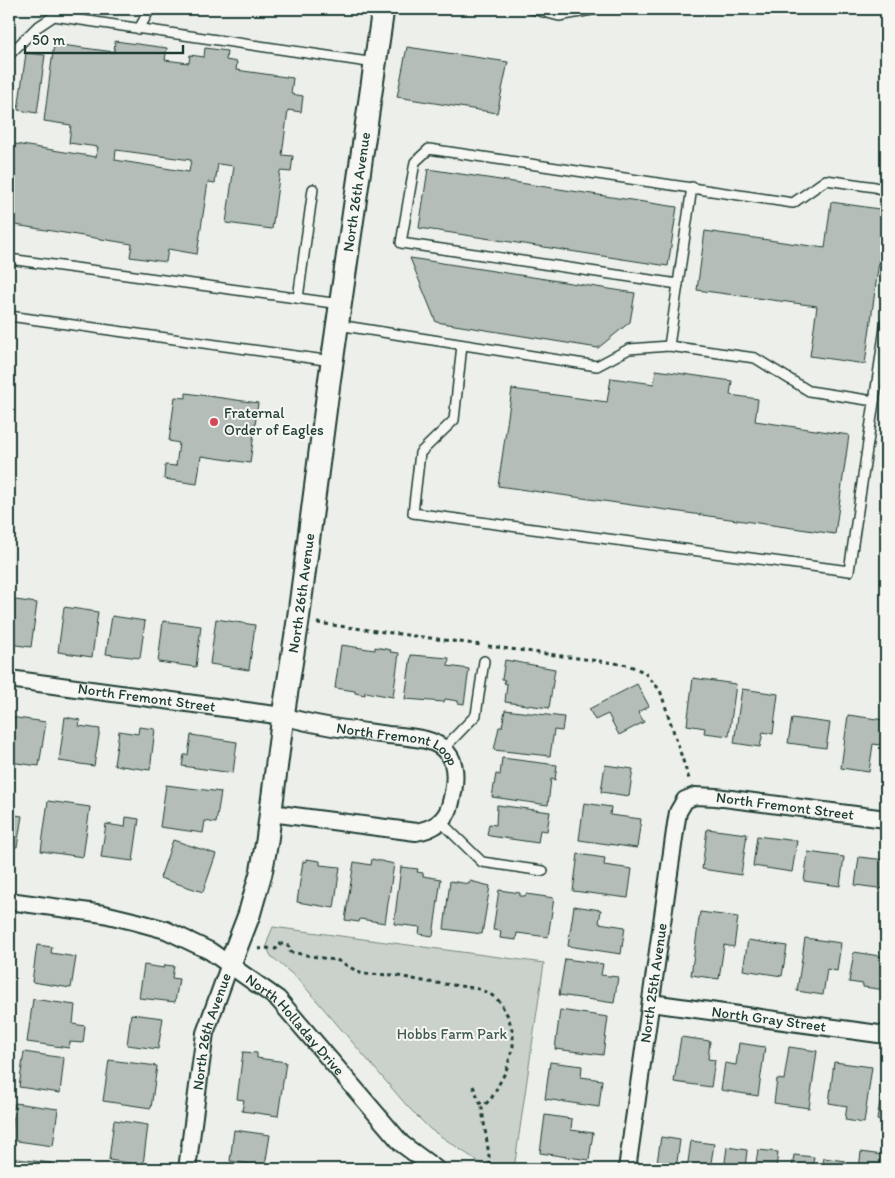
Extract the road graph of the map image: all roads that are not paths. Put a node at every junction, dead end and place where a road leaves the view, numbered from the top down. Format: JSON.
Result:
{"nodes":[{"id":1,"x":150,"y":9,"type":"edge"},
{"id":2,"x":383,"y":9,"type":"edge"},
{"id":3,"x":532,"y":9,"type":"edge"},
{"id":4,"x":597,"y":9,"type":"edge"},
{"id":5,"x":139,"y":29,"type":"junction"},
{"id":6,"x":9,"y":55,"type":"edge"},
{"id":7,"x":375,"y":63,"type":"junction"},
{"id":8,"x":692,"y":188,"type":"junction"},
{"id":9,"x":313,"y":189,"type":"dead end"},
{"id":10,"x":886,"y":191,"type":"edge"},
{"id":11,"x":9,"y":259,"type":"edge"},
{"id":12,"x":678,"y":284,"type":"junction"},
{"id":13,"x":298,"y":298,"type":"junction"},
{"id":14,"x":340,"y":304,"type":"junction"},
{"id":15,"x":9,"y":316,"type":"edge"},
{"id":16,"x":886,"y":320,"type":"edge"},
{"id":17,"x":338,"y":326,"type":"junction"},
{"id":18,"x":462,"y":345,"type":"junction"},
{"id":19,"x":669,"y":346,"type":"junction"},
{"id":20,"x":332,"y":361,"type":"junction"},
{"id":21,"x":874,"y":401,"type":"junction"},
{"id":22,"x":484,"y":661,"type":"dead end"},
{"id":23,"x":9,"y":679,"type":"edge"},
{"id":24,"x":283,"y":716,"type":"junction"},
{"id":25,"x":443,"y":749,"type":"junction"},
{"id":26,"x":690,"y":798,"type":"joint"},
{"id":27,"x":271,"y":813,"type":"junction"},
{"id":28,"x":886,"y":819,"type":"edge"},
{"id":29,"x":441,"y":822,"type":"junction"},
{"id":30,"x":542,"y":871,"type":"dead end"},
{"id":31,"x":9,"y":901,"type":"edge"},
{"id":32,"x":230,"y":964,"type":"junction"},
{"id":33,"x":651,"y":1003,"type":"junction"},
{"id":34,"x":886,"y":1035,"type":"edge"},
{"id":35,"x":187,"y":1169,"type":"edge"},
{"id":36,"x":436,"y":1169,"type":"edge"},
{"id":37,"x":627,"y":1169,"type":"edge"}],
"edges":[{"from":1,"to":5,"type":"lane"},
{"from":2,"to":7,"type":"street","name":"North 26th Avenue"},
{"from":3,"to":4,"type":"lane"},
{"from":5,"to":6,"type":"lane"},
{"from":5,"to":7,"type":"lane"},
{"from":7,"to":14,"type":"street","name":"North 26th Avenue"},
{"from":8,"to":10,"type":"lane"},
{"from":8,"to":12,"type":"lane"},
{"from":8,"to":12,"type":"lane"},
{"from":9,"to":13,"type":"lane"},
{"from":11,"to":13,"type":"lane"},
{"from":12,"to":19,"type":"lane"},
{"from":13,"to":14,"type":"lane"},
{"from":14,"to":17,"type":"street","name":"North 26th Avenue"},
{"from":15,"to":20,"type":"lane"},
{"from":16,"to":21,"type":"lane"},
{"from":17,"to":18,"type":"lane"},
{"from":17,"to":20,"type":"street","name":"North 26th Avenue"},
{"from":18,"to":19,"type":"lane"},
{"from":18,"to":21,"type":"lane"},
{"from":19,"to":21,"type":"lane"},
{"from":20,"to":24,"type":"street","name":"North 26th Avenue"},
{"from":22,"to":25,"type":"lane"},
{"from":23,"to":24,"type":"street","name":"North Fremont Street"},
{"from":24,"to":25,"type":"street","name":"North Fremont Loop"},
{"from":24,"to":27,"type":"street","name":"North 26th Avenue"},
{"from":25,"to":29,"type":"street","name":"North Fremont Loop"},
{"from":26,"to":28,"type":"street","name":"North Fremont Street"},
{"from":26,"to":33,"type":"street","name":"North 25th Avenue"},
{"from":27,"to":29,"type":"street"},
{"from":27,"to":32,"type":"street","name":"North 26th Avenue"},
{"from":29,"to":30,"type":"lane"},
{"from":31,"to":32,"type":"street","name":"North Holladay Drive"},
{"from":32,"to":35,"type":"street","name":"North 26th Avenue"},
{"from":32,"to":36,"type":"street","name":"North Holladay Drive"},
{"from":33,"to":34,"type":"street","name":"North Gray Street"},
{"from":33,"to":37,"type":"street","name":"North 25th Avenue"}]}
